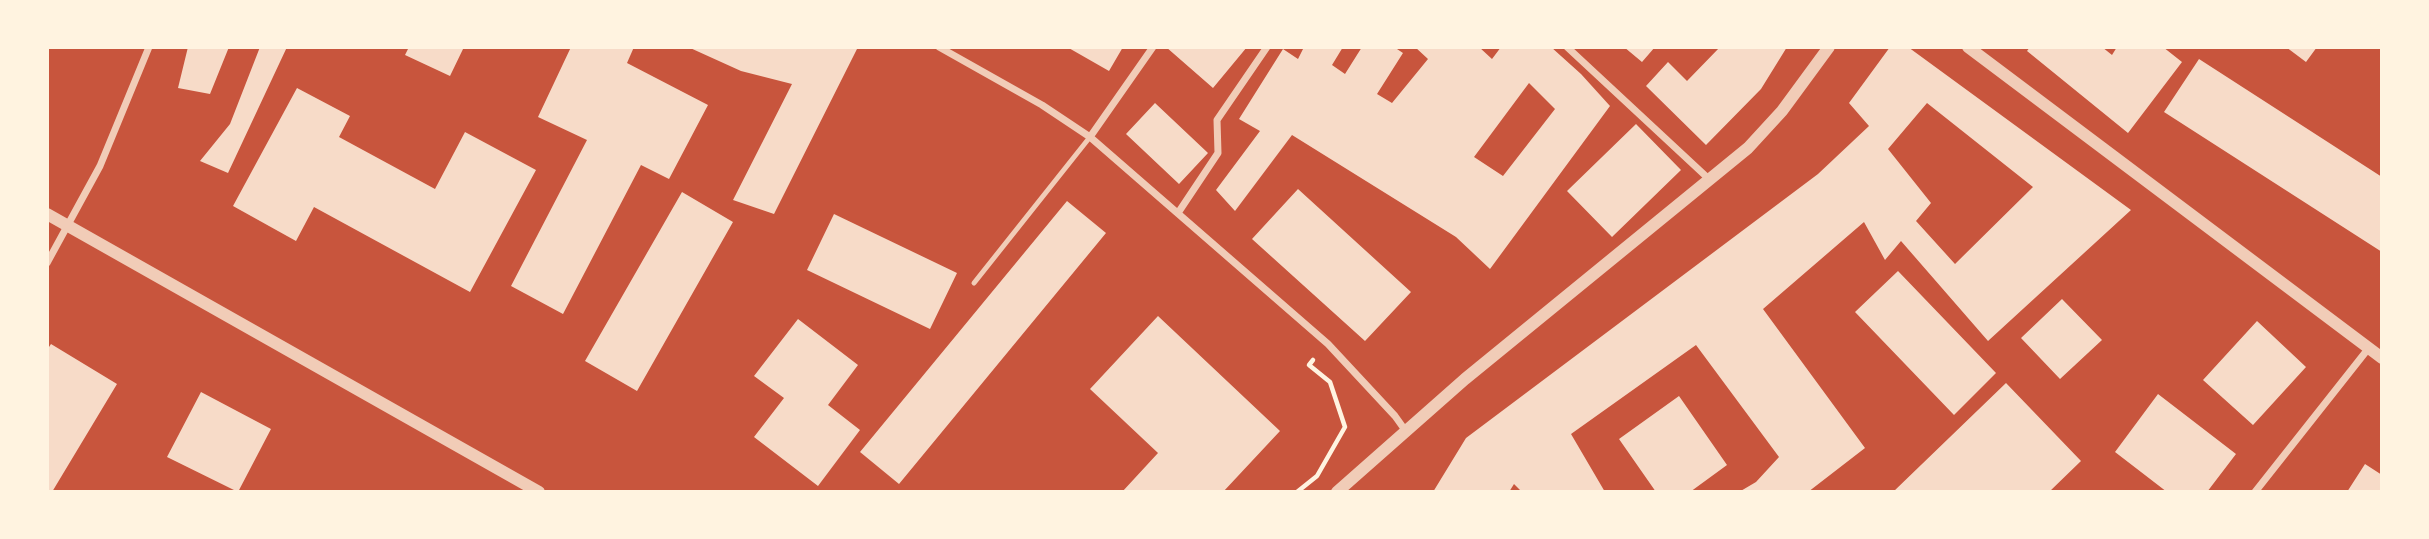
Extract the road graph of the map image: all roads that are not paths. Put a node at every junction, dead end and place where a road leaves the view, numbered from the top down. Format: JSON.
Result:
{"nodes":[{"id":1,"x":149,"y":47,"type":"edge"},
{"id":2,"x":939,"y":47,"type":"edge"},
{"id":3,"x":1153,"y":47,"type":"edge"},
{"id":4,"x":1266,"y":47,"type":"edge"},
{"id":5,"x":1567,"y":47,"type":"edge"},
{"id":6,"x":1829,"y":47,"type":"edge"},
{"id":7,"x":1968,"y":47,"type":"edge"},
{"id":8,"x":1090,"y":136,"type":"junction"},
{"id":9,"x":1710,"y":180,"type":"junction"},
{"id":10,"x":1178,"y":213,"type":"junction"},
{"id":11,"x":47,"y":215,"type":"edge"},
{"id":12,"x":69,"y":227,"type":"junction"},
{"id":13,"x":47,"y":263,"type":"edge"},
{"id":14,"x":974,"y":283,"type":"dead end"},
{"id":15,"x":2368,"y":349,"type":"junction"},
{"id":16,"x":2382,"y":358,"type":"edge"},
{"id":17,"x":1405,"y":430,"type":"junction"},
{"id":18,"x":539,"y":492,"type":"edge"},
{"id":19,"x":1337,"y":492,"type":"edge"},
{"id":20,"x":2255,"y":492,"type":"edge"}],
"edges":[{"from":1,"to":12,"type":"street"},
{"from":2,"to":8,"type":"street"},
{"from":3,"to":8,"type":"street"},
{"from":4,"to":10,"type":"street"},
{"from":5,"to":9,"type":"street"},
{"from":6,"to":9,"type":"street"},
{"from":7,"to":15,"type":"street"},
{"from":8,"to":10,"type":"street"},
{"from":8,"to":14,"type":"lane"},
{"from":9,"to":17,"type":"street"},
{"from":10,"to":17,"type":"street"},
{"from":11,"to":12,"type":"street"},
{"from":12,"to":13,"type":"street"},
{"from":12,"to":18,"type":"street"},
{"from":15,"to":16,"type":"street"},
{"from":15,"to":20,"type":"street"},
{"from":17,"to":19,"type":"street"}]}
